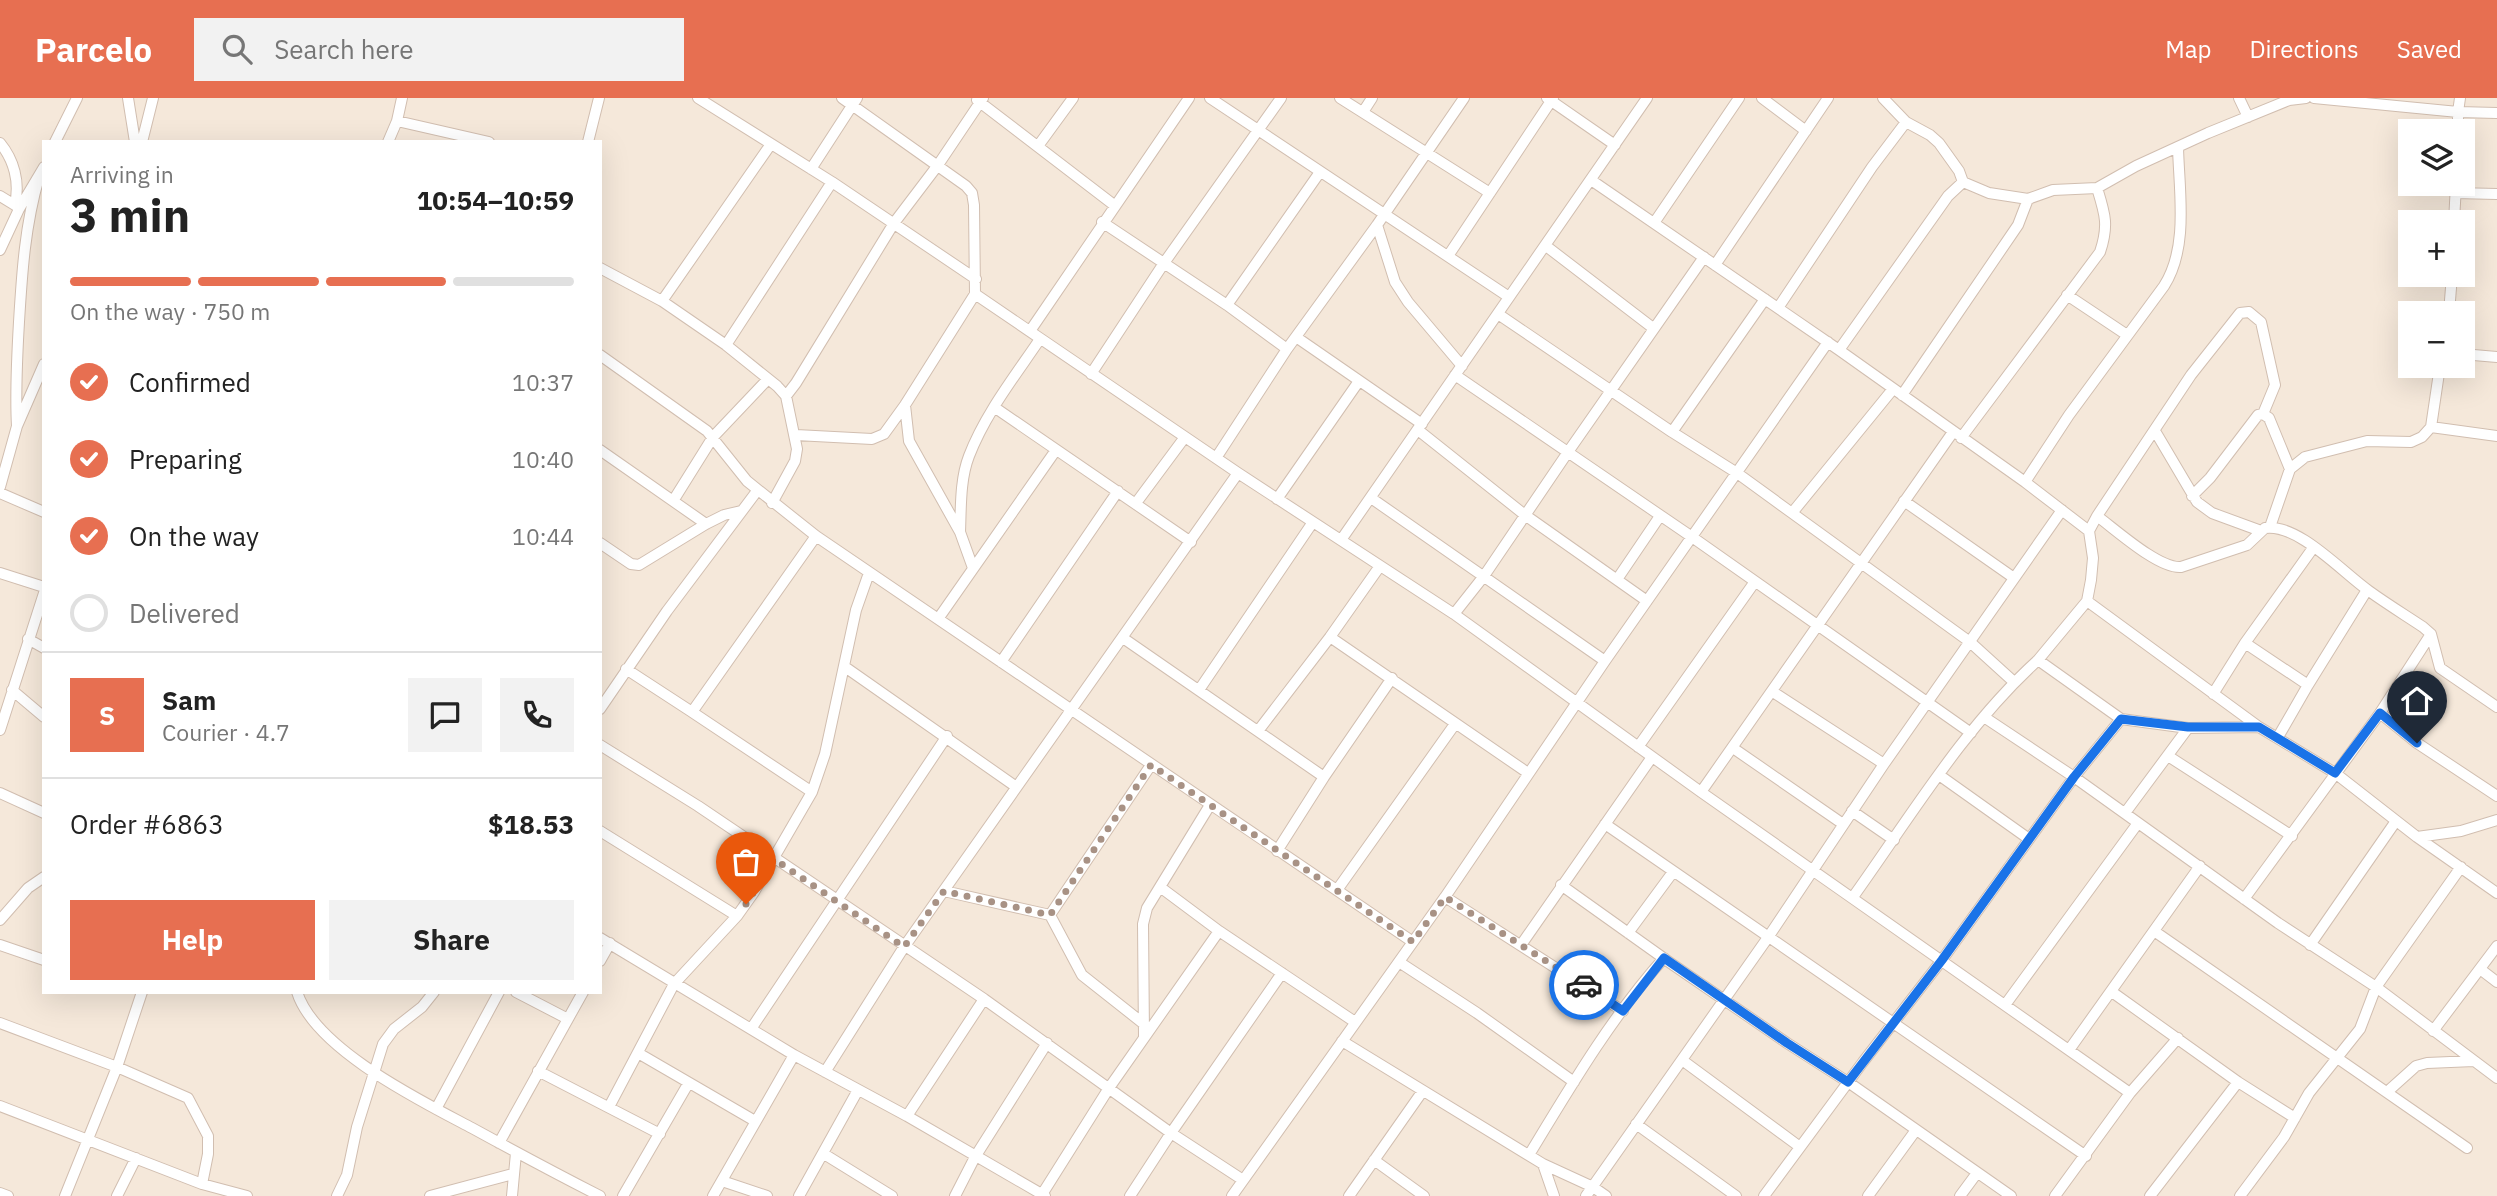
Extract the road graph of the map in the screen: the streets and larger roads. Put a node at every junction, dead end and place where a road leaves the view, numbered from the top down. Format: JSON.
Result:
{"nodes":[{"id":1,"x":128,"y":98,"type":"edge"},
{"id":2,"x":153,"y":98,"type":"edge"},
{"id":3,"x":401,"y":98,"type":"edge"},
{"id":4,"x":599,"y":98,"type":"edge"},
{"id":5,"x":698,"y":98,"type":"edge"},
{"id":6,"x":1073,"y":98,"type":"edge"},
{"id":7,"x":1189,"y":98,"type":"edge"},
{"id":8,"x":1210,"y":98,"type":"edge"},
{"id":9,"x":1281,"y":98,"type":"edge"},
{"id":10,"x":1340,"y":98,"type":"edge"},
{"id":11,"x":1372,"y":98,"type":"edge"},
{"id":12,"x":1464,"y":98,"type":"edge"},
{"id":13,"x":1647,"y":98,"type":"edge"},
{"id":14,"x":1739,"y":98,"type":"edge"},
{"id":15,"x":1762,"y":98,"type":"edge"},
{"id":16,"x":1828,"y":98,"type":"edge"},
{"id":17,"x":1883,"y":98,"type":"edge"},
{"id":18,"x":2239,"y":98,"type":"edge"},
{"id":19,"x":2306,"y":98,"type":"edge"},
{"id":20,"x":2314,"y":98,"type":"edge"},
{"id":21,"x":2460,"y":98,"type":"edge"},
{"id":22,"x":74,"y":99,"type":"edge"},
{"id":23,"x":980,"y":99,"type":"edge"},
{"id":24,"x":1550,"y":99,"type":"edge"},
{"id":25,"x":850,"y":100,"type":"edge"},
{"id":26,"x":2373,"y":101,"type":"edge"},
{"id":27,"x":2459,"y":112,"type":"junction"},
{"id":28,"x":1363,"y":113,"type":"junction"},
{"id":29,"x":2497,"y":113,"type":"edge"},
{"id":30,"x":2248,"y":117,"type":"junction"},
{"id":31,"x":2459,"y":119,"type":"edge"},
{"id":32,"x":397,"y":121,"type":"junction"},
{"id":33,"x":1906,"y":122,"type":"junction"},
{"id":34,"x":1259,"y":131,"type":"junction"},
{"id":35,"x":1806,"y":131,"type":"junction"},
{"id":36,"x":56,"y":140,"type":"edge"},
{"id":37,"x":135,"y":140,"type":"edge"},
{"id":38,"x":142,"y":140,"type":"edge"},
{"id":39,"x":389,"y":140,"type":"edge"},
{"id":40,"x":480,"y":140,"type":"edge"},
{"id":41,"x":588,"y":140,"type":"edge"},
{"id":42,"x":0,"y":143,"type":"edge"},
{"id":43,"x":771,"y":144,"type":"junction"},
{"id":44,"x":1615,"y":145,"type":"junction"},
{"id":45,"x":1038,"y":146,"type":"junction"},
{"id":46,"x":2178,"y":146,"type":"junction"},
{"id":47,"x":1426,"y":152,"type":"junction"},
{"id":48,"x":938,"y":165,"type":"junction"},
{"id":49,"x":811,"y":169,"type":"junction"},
{"id":50,"x":41,"y":172,"type":"edge"},
{"id":51,"x":1320,"y":173,"type":"junction"},
{"id":52,"x":1591,"y":180,"type":"junction"},
{"id":53,"x":832,"y":182,"type":"junction"},
{"id":54,"x":1962,"y":182,"type":"junction"},
{"id":55,"x":2098,"y":188,"type":"junction"},
{"id":56,"x":2475,"y":191,"type":"edge"},
{"id":57,"x":1490,"y":193,"type":"junction"},
{"id":58,"x":2497,"y":194,"type":"edge"},
{"id":59,"x":0,"y":196,"type":"edge"},
{"id":60,"x":2028,"y":199,"type":"junction"},
{"id":61,"x":1114,"y":205,"type":"junction"},
{"id":62,"x":17,"y":207,"type":"junction"},
{"id":63,"x":1384,"y":214,"type":"junction"},
{"id":64,"x":1102,"y":222,"type":"junction"},
{"id":65,"x":894,"y":223,"type":"junction"},
{"id":66,"x":1654,"y":223,"type":"junction"},
{"id":67,"x":1377,"y":225,"type":"junction"},
{"id":68,"x":1546,"y":246,"type":"junction"},
{"id":69,"x":0,"y":250,"type":"edge"},
{"id":70,"x":1448,"y":256,"type":"junction"},
{"id":71,"x":1704,"y":257,"type":"junction"},
{"id":72,"x":1164,"y":263,"type":"junction"},
{"id":73,"x":1715,"y":265,"type":"junction"},
{"id":74,"x":602,"y":269,"type":"edge"},
{"id":75,"x":976,"y":279,"type":"junction"},
{"id":76,"x":975,"y":294,"type":"junction"},
{"id":77,"x":2067,"y":295,"type":"junction"},
{"id":78,"x":1509,"y":298,"type":"junction"},
{"id":79,"x":1765,"y":299,"type":"junction"},
{"id":80,"x":662,"y":301,"type":"junction"},
{"id":81,"x":1227,"y":306,"type":"junction"},
{"id":82,"x":1778,"y":308,"type":"junction"},
{"id":83,"x":1498,"y":314,"type":"junction"},
{"id":84,"x":1653,"y":328,"type":"junction"},
{"id":85,"x":1030,"y":331,"type":"junction"},
{"id":86,"x":2127,"y":335,"type":"junction"},
{"id":87,"x":1296,"y":337,"type":"junction"},
{"id":88,"x":1040,"y":339,"type":"junction"},
{"id":89,"x":1828,"y":342,"type":"junction"},
{"id":90,"x":726,"y":345,"type":"junction"},
{"id":91,"x":1287,"y":349,"type":"junction"},
{"id":92,"x":1839,"y":350,"type":"junction"},
{"id":93,"x":2475,"y":355,"type":"edge"},
{"id":94,"x":602,"y":356,"type":"edge"},
{"id":95,"x":2497,"y":357,"type":"edge"},
{"id":96,"x":42,"y":368,"type":"edge"},
{"id":97,"x":1459,"y":371,"type":"junction"},
{"id":98,"x":1091,"y":373,"type":"junction"},
{"id":99,"x":2438,"y":378,"type":"edge"},
{"id":100,"x":768,"y":379,"type":"junction"},
{"id":101,"x":1359,"y":381,"type":"junction"},
{"id":102,"x":1611,"y":392,"type":"junction"},
{"id":103,"x":1897,"y":392,"type":"junction"},
{"id":104,"x":786,"y":396,"type":"junction"},
{"id":105,"x":905,"y":405,"type":"junction"},
{"id":106,"x":994,"y":407,"type":"junction"},
{"id":107,"x":2263,"y":414,"type":"junction"},
{"id":108,"x":16,"y":426,"type":"junction"},
{"id":109,"x":1420,"y":427,"type":"junction"},
{"id":110,"x":2431,"y":427,"type":"junction"},
{"id":111,"x":2155,"y":431,"type":"junction"},
{"id":112,"x":1672,"y":432,"type":"junction"},
{"id":113,"x":796,"y":435,"type":"junction"},
{"id":114,"x":1957,"y":435,"type":"junction"},
{"id":115,"x":2497,"y":436,"type":"edge"},
{"id":116,"x":713,"y":437,"type":"junction"},
{"id":117,"x":1185,"y":437,"type":"junction"},
{"id":118,"x":1055,"y":450,"type":"junction"},
{"id":119,"x":602,"y":451,"type":"edge"},
{"id":120,"x":1568,"y":452,"type":"junction"},
{"id":121,"x":1216,"y":458,"type":"junction"},
{"id":122,"x":2290,"y":468,"type":"junction"},
{"id":123,"x":1238,"y":473,"type":"junction"},
{"id":124,"x":1737,"y":473,"type":"junction"},
{"id":125,"x":2025,"y":482,"type":"junction"},
{"id":126,"x":0,"y":487,"type":"edge"},
{"id":127,"x":757,"y":491,"type":"junction"},
{"id":128,"x":1118,"y":491,"type":"junction"},
{"id":129,"x":0,"y":493,"type":"edge"},
{"id":130,"x":2192,"y":496,"type":"junction"},
{"id":131,"x":1371,"y":498,"type":"junction"},
{"id":132,"x":1277,"y":499,"type":"junction"},
{"id":133,"x":673,"y":501,"type":"junction"},
{"id":134,"x":1904,"y":501,"type":"junction"},
{"id":135,"x":772,"y":503,"type":"junction"},
{"id":136,"x":1136,"y":503,"type":"junction"},
{"id":137,"x":2062,"y":510,"type":"junction"},
{"id":138,"x":42,"y":511,"type":"edge"},
{"id":139,"x":741,"y":511,"type":"junction"},
{"id":140,"x":1793,"y":513,"type":"junction"},
{"id":141,"x":1525,"y":515,"type":"junction"},
{"id":142,"x":1660,"y":516,"type":"junction"},
{"id":143,"x":2097,"y":516,"type":"junction"},
{"id":144,"x":1314,"y":522,"type":"junction"},
{"id":145,"x":706,"y":524,"type":"junction"},
{"id":146,"x":2265,"y":529,"type":"junction"},
{"id":147,"x":2089,"y":531,"type":"junction"},
{"id":148,"x":960,"y":532,"type":"junction"},
{"id":149,"x":816,"y":536,"type":"junction"},
{"id":150,"x":1692,"y":537,"type":"junction"},
{"id":151,"x":1341,"y":540,"type":"junction"},
{"id":152,"x":1191,"y":542,"type":"junction"},
{"id":153,"x":602,"y":544,"type":"edge"},
{"id":154,"x":2314,"y":548,"type":"junction"},
{"id":155,"x":1860,"y":562,"type":"junction"},
{"id":156,"x":1380,"y":566,"type":"junction"},
{"id":157,"x":973,"y":568,"type":"junction"},
{"id":158,"x":0,"y":573,"type":"edge"},
{"id":159,"x":869,"y":573,"type":"junction"},
{"id":160,"x":1484,"y":576,"type":"junction"},
{"id":161,"x":1618,"y":578,"type":"junction"},
{"id":162,"x":2014,"y":578,"type":"junction"},
{"id":163,"x":1754,"y":583,"type":"junction"},
{"id":164,"x":42,"y":586,"type":"edge"},
{"id":165,"x":2367,"y":590,"type":"junction"},
{"id":166,"x":42,"y":599,"type":"edge"},
{"id":167,"x":1647,"y":601,"type":"junction"},
{"id":168,"x":2087,"y":601,"type":"junction"},
{"id":169,"x":1454,"y":614,"type":"junction"},
{"id":170,"x":938,"y":619,"type":"junction"},
{"id":171,"x":1818,"y":626,"type":"junction"},
{"id":172,"x":2431,"y":634,"type":"junction"},
{"id":173,"x":1330,"y":637,"type":"junction"},
{"id":174,"x":1123,"y":638,"type":"junction"},
{"id":175,"x":28,"y":639,"type":"junction"},
{"id":176,"x":1970,"y":642,"type":"junction"},
{"id":177,"x":2245,"y":643,"type":"junction"},
{"id":178,"x":42,"y":647,"type":"edge"},
{"id":179,"x":2038,"y":660,"type":"junction"},
{"id":180,"x":1605,"y":661,"type":"junction"},
{"id":181,"x":1001,"y":662,"type":"junction"},
{"id":182,"x":845,"y":667,"type":"junction"},
{"id":183,"x":626,"y":669,"type":"junction"},
{"id":184,"x":1392,"y":678,"type":"junction"},
{"id":185,"x":2014,"y":682,"type":"junction"},
{"id":186,"x":2308,"y":685,"type":"junction"},
{"id":187,"x":12,"y":690,"type":"junction"},
{"id":188,"x":1199,"y":690,"type":"junction"},
{"id":189,"x":1773,"y":692,"type":"junction"},
{"id":190,"x":2213,"y":694,"type":"junction"},
{"id":191,"x":1927,"y":702,"type":"junction"},
{"id":192,"x":1577,"y":703,"type":"junction"},
{"id":193,"x":602,"y":706,"type":"edge"},
{"id":194,"x":2497,"y":707,"type":"edge"},
{"id":195,"x":1072,"y":710,"type":"junction"},
{"id":196,"x":692,"y":712,"type":"junction"},
{"id":197,"x":2380,"y":713,"type":"junction"},
{"id":198,"x":42,"y":715,"type":"edge"},
{"id":199,"x":1984,"y":716,"type":"junction"},
{"id":200,"x":2121,"y":719,"type":"junction"},
{"id":201,"x":1455,"y":724,"type":"junction"},
{"id":202,"x":2188,"y":727,"type":"junction"},
{"id":203,"x":2259,"y":727,"type":"junction"},
{"id":204,"x":0,"y":730,"type":"edge"},
{"id":205,"x":1258,"y":731,"type":"junction"},
{"id":206,"x":1971,"y":733,"type":"junction"},
{"id":207,"x":947,"y":736,"type":"junction"},
{"id":208,"x":2278,"y":737,"type":"junction"},
{"id":209,"x":602,"y":746,"type":"edge"},
{"id":210,"x":1638,"y":747,"type":"junction"},
{"id":211,"x":1732,"y":748,"type":"junction"},
{"id":212,"x":2168,"y":756,"type":"junction"},
{"id":213,"x":1652,"y":757,"type":"junction"},
{"id":214,"x":1884,"y":764,"type":"junction"},
{"id":215,"x":1151,"y":765,"type":"junction"},
{"id":216,"x":1528,"y":773,"type":"junction"},
{"id":217,"x":2335,"y":773,"type":"junction"},
{"id":218,"x":1939,"y":775,"type":"junction"},
{"id":219,"x":1324,"y":777,"type":"junction"},
{"id":220,"x":2074,"y":777,"type":"junction"},
{"id":221,"x":1015,"y":786,"type":"junction"},
{"id":222,"x":812,"y":792,"type":"junction"},
{"id":223,"x":1702,"y":792,"type":"junction"},
{"id":224,"x":0,"y":793,"type":"edge"},
{"id":225,"x":2497,"y":796,"type":"edge"},
{"id":226,"x":1210,"y":805,"type":"junction"},
{"id":227,"x":1852,"y":811,"type":"junction"},
{"id":228,"x":42,"y":812,"type":"edge"},
{"id":229,"x":2125,"y":813,"type":"junction"},
{"id":230,"x":2497,"y":820,"type":"edge"},
{"id":231,"x":2396,"y":821,"type":"junction"},
{"id":232,"x":2138,"y":823,"type":"junction"},
{"id":233,"x":1605,"y":824,"type":"junction"},
{"id":234,"x":1843,"y":824,"type":"junction"},
{"id":235,"x":602,"y":832,"type":"edge"},
{"id":236,"x":2292,"y":836,"type":"junction"},
{"id":237,"x":2417,"y":836,"type":"junction"},
{"id":238,"x":2029,"y":839,"type":"junction"},
{"id":239,"x":1894,"y":840,"type":"junction"},
{"id":240,"x":1278,"y":851,"type":"junction"},
{"id":241,"x":774,"y":859,"type":"junction"},
{"id":242,"x":2200,"y":866,"type":"junction"},
{"id":243,"x":2461,"y":867,"type":"junction"},
{"id":244,"x":1813,"y":869,"type":"junction"},
{"id":245,"x":1673,"y":872,"type":"junction"},
{"id":246,"x":42,"y":878,"type":"edge"},
{"id":247,"x":1560,"y":885,"type":"junction"},
{"id":248,"x":1160,"y":887,"type":"junction"},
{"id":249,"x":1336,"y":890,"type":"junction"},
{"id":250,"x":944,"y":891,"type":"junction"},
{"id":251,"x":2497,"y":893,"type":"edge"},
{"id":252,"x":1445,"y":897,"type":"junction"},
{"id":253,"x":1853,"y":897,"type":"junction"},
{"id":254,"x":2244,"y":899,"type":"junction"},
{"id":255,"x":837,"y":901,"type":"junction"},
{"id":256,"x":1050,"y":915,"type":"junction"},
{"id":257,"x":737,"y":916,"type":"junction"},
{"id":258,"x":0,"y":920,"type":"edge"},
{"id":259,"x":1219,"y":931,"type":"junction"},
{"id":260,"x":2154,"y":931,"type":"junction"},
{"id":261,"x":1628,"y":933,"type":"junction"},
{"id":262,"x":1769,"y":936,"type":"junction"},
{"id":263,"x":605,"y":941,"type":"edge"},
{"id":264,"x":1413,"y":942,"type":"junction"},
{"id":265,"x":0,"y":945,"type":"edge"},
{"id":266,"x":1521,"y":945,"type":"junction"},
{"id":267,"x":2310,"y":945,"type":"junction"},
{"id":268,"x":2497,"y":946,"type":"edge"},
{"id":269,"x":904,"y":947,"type":"junction"},
{"id":270,"x":1664,"y":958,"type":"junction"},
{"id":271,"x":42,"y":959,"type":"edge"},
{"id":272,"x":1942,"y":960,"type":"junction"},
{"id":273,"x":1399,"y":962,"type":"junction"},
{"id":274,"x":2480,"y":970,"type":"junction"},
{"id":275,"x":1282,"y":973,"type":"junction"},
{"id":276,"x":2497,"y":982,"type":"edge"},
{"id":277,"x":674,"y":984,"type":"junction"},
{"id":278,"x":2376,"y":987,"type":"junction"},
{"id":279,"x":2112,"y":992,"type":"junction"},
{"id":280,"x":140,"y":994,"type":"edge"},
{"id":281,"x":298,"y":994,"type":"edge"},
{"id":282,"x":432,"y":994,"type":"edge"},
{"id":283,"x":498,"y":994,"type":"edge"},
{"id":284,"x":520,"y":994,"type":"edge"},
{"id":285,"x":582,"y":994,"type":"edge"},
{"id":286,"x":984,"y":999,"type":"junction"},
{"id":287,"x":1724,"y":999,"type":"junction"},
{"id":288,"x":2005,"y":1005,"type":"junction"},
{"id":289,"x":1623,"y":1011,"type":"junction"},
{"id":290,"x":568,"y":1019,"type":"junction"},
{"id":291,"x":1355,"y":1022,"type":"junction"},
{"id":292,"x":1894,"y":1022,"type":"junction"},
{"id":293,"x":0,"y":1023,"type":"edge"},
{"id":294,"x":751,"y":1029,"type":"junction"},
{"id":295,"x":1144,"y":1030,"type":"junction"},
{"id":296,"x":2433,"y":1031,"type":"junction"},
{"id":297,"x":2178,"y":1038,"type":"junction"},
{"id":298,"x":1342,"y":1041,"type":"junction"},
{"id":299,"x":1048,"y":1043,"type":"junction"},
{"id":300,"x":2070,"y":1049,"type":"junction"},
{"id":301,"x":638,"y":1053,"type":"junction"},
{"id":302,"x":794,"y":1055,"type":"junction"},
{"id":303,"x":2338,"y":1057,"type":"junction"},
{"id":304,"x":1682,"y":1060,"type":"junction"},
{"id":305,"x":2473,"y":1061,"type":"junction"},
{"id":306,"x":117,"y":1067,"type":"junction"},
{"id":307,"x":538,"y":1071,"type":"junction"},
{"id":308,"x":825,"y":1072,"type":"junction"},
{"id":309,"x":375,"y":1074,"type":"junction"},
{"id":310,"x":2497,"y":1078,"type":"edge"},
{"id":311,"x":1574,"y":1082,"type":"junction"},
{"id":312,"x":1848,"y":1082,"type":"junction"},
{"id":313,"x":2238,"y":1082,"type":"junction"},
{"id":314,"x":688,"y":1084,"type":"junction"},
{"id":315,"x":1109,"y":1088,"type":"junction"},
{"id":316,"x":858,"y":1090,"type":"junction"},
{"id":317,"x":1422,"y":1092,"type":"junction"},
{"id":318,"x":2387,"y":1092,"type":"junction"},
{"id":319,"x":2130,"y":1093,"type":"junction"},
{"id":320,"x":0,"y":1107,"type":"edge"},
{"id":321,"x":609,"y":1107,"type":"junction"},
{"id":322,"x":436,"y":1109,"type":"junction"},
{"id":323,"x":907,"y":1116,"type":"junction"},
{"id":324,"x":2295,"y":1118,"type":"junction"},
{"id":325,"x":755,"y":1121,"type":"junction"},
{"id":326,"x":1636,"y":1124,"type":"junction"},
{"id":327,"x":1916,"y":1130,"type":"junction"},
{"id":328,"x":1171,"y":1133,"type":"junction"},
{"id":329,"x":660,"y":1134,"type":"junction"},
{"id":330,"x":87,"y":1139,"type":"junction"},
{"id":331,"x":499,"y":1143,"type":"junction"},
{"id":332,"x":1800,"y":1147,"type":"junction"},
{"id":333,"x":2467,"y":1148,"type":"dead end"},
{"id":334,"x":516,"y":1153,"type":"junction"},
{"id":335,"x":824,"y":1154,"type":"junction"},
{"id":336,"x":1528,"y":1155,"type":"junction"},
{"id":337,"x":2086,"y":1156,"type":"junction"},
{"id":338,"x":975,"y":1157,"type":"junction"},
{"id":339,"x":136,"y":1158,"type":"junction"},
{"id":340,"x":1374,"y":1160,"type":"junction"},
{"id":341,"x":1543,"y":1164,"type":"junction"},
{"id":342,"x":1977,"y":1172,"type":"junction"},
{"id":343,"x":513,"y":1174,"type":"junction"},
{"id":344,"x":1243,"y":1180,"type":"junction"},
{"id":345,"x":722,"y":1181,"type":"junction"},
{"id":346,"x":202,"y":1184,"type":"junction"},
{"id":347,"x":1590,"y":1191,"type":"edge"},
{"id":348,"x":0,"y":1194,"type":"edge"},
{"id":349,"x":1043,"y":1195,"type":"edge"},
{"id":350,"x":8,"y":1196,"type":"edge"},
{"id":351,"x":65,"y":1196,"type":"edge"},
{"id":352,"x":117,"y":1196,"type":"edge"},
{"id":353,"x":247,"y":1196,"type":"edge"},
{"id":354,"x":337,"y":1196,"type":"edge"},
{"id":355,"x":430,"y":1196,"type":"edge"},
{"id":356,"x":512,"y":1196,"type":"edge"},
{"id":357,"x":600,"y":1196,"type":"edge"},
{"id":358,"x":624,"y":1196,"type":"edge"},
{"id":359,"x":713,"y":1196,"type":"edge"},
{"id":360,"x":767,"y":1196,"type":"edge"},
{"id":361,"x":799,"y":1196,"type":"edge"},
{"id":362,"x":892,"y":1196,"type":"edge"},
{"id":363,"x":955,"y":1196,"type":"edge"},
{"id":364,"x":1130,"y":1196,"type":"edge"},
{"id":365,"x":1232,"y":1196,"type":"edge"},
{"id":366,"x":1349,"y":1196,"type":"edge"},
{"id":367,"x":1424,"y":1196,"type":"edge"},
{"id":368,"x":1554,"y":1196,"type":"edge"},
{"id":369,"x":1606,"y":1196,"type":"edge"},
{"id":370,"x":1736,"y":1196,"type":"edge"},
{"id":371,"x":1764,"y":1196,"type":"edge"},
{"id":372,"x":1868,"y":1196,"type":"edge"},
{"id":373,"x":1960,"y":1196,"type":"edge"},
{"id":374,"x":2011,"y":1196,"type":"edge"},
{"id":375,"x":2055,"y":1196,"type":"edge"},
{"id":376,"x":2150,"y":1196,"type":"edge"},
{"id":377,"x":2240,"y":1196,"type":"edge"}],
"edges":[{"from":1,"to":37,"type":"street"},
{"from":2,"to":38,"type":"street"},
{"from":3,"to":32,"type":"street"},
{"from":4,"to":41,"type":"street"},
{"from":5,"to":43,"type":"street"},
{"from":6,"to":45,"type":"street"},
{"from":7,"to":61,"type":"street"},
{"from":8,"to":34,"type":"street"},
{"from":9,"to":34,"type":"street"},
{"from":10,"to":28,"type":"street"},
{"from":11,"to":28,"type":"street"},
{"from":12,"to":47,"type":"street"},
{"from":13,"to":44,"type":"street"},
{"from":14,"to":66,"type":"street"},
{"from":15,"to":35,"type":"street"},
{"from":16,"to":35,"type":"street"},
{"from":17,"to":33,"type":"street"},
{"from":18,"to":30,"type":"street"},
{"from":19,"to":30,"type":"street"},
{"from":20,"to":26,"type":"street"},
{"from":21,"to":27,"type":"street"},
{"from":22,"to":36,"type":"street"},
{"from":23,"to":45,"type":"street"},
{"from":23,"to":48,"type":"street"},
{"from":24,"to":44,"type":"street"},
{"from":24,"to":57,"type":"street"},
{"from":25,"to":48,"type":"street"},
{"from":25,"to":49,"type":"street"},
{"from":26,"to":27,"type":"street"},
{"from":27,"to":29,"type":"street"},
{"from":27,"to":31,"type":"street"},
{"from":28,"to":47,"type":"street"},
{"from":30,"to":46,"type":"street"},
{"from":32,"to":39,"type":"street"},
{"from":32,"to":40,"type":"street"},
{"from":33,"to":54,"type":"street"},
{"from":33,"to":82,"type":"street"},
{"from":34,"to":51,"type":"street"},
{"from":34,"to":72,"type":"street"},
{"from":35,"to":73,"type":"street"},
{"from":42,"to":62,"type":"street"},
{"from":43,"to":49,"type":"street"},
{"from":43,"to":80,"type":"street"},
{"from":44,"to":52,"type":"street"},
{"from":45,"to":61,"type":"street"},
{"from":46,"to":55,"type":"street"},
{"from":46,"to":86,"type":"street"},
{"from":47,"to":57,"type":"street"},
{"from":47,"to":63,"type":"street"},
{"from":48,"to":65,"type":"street"},
{"from":48,"to":75,"type":"street"},
{"from":49,"to":53,"type":"street"},
{"from":50,"to":62,"type":"street"},
{"from":50,"to":108,"type":"street"},
{"from":51,"to":63,"type":"street"},
{"from":51,"to":81,"type":"street"},
{"from":52,"to":66,"type":"street"},
{"from":52,"to":68,"type":"street"},
{"from":53,"to":65,"type":"street"},
{"from":53,"to":90,"type":"street"},
{"from":54,"to":60,"type":"street"},
{"from":54,"to":92,"type":"street"},
{"from":55,"to":60,"type":"street"},
{"from":55,"to":77,"type":"street"},
{"from":56,"to":58,"type":"street"},
{"from":57,"to":70,"type":"street"},
{"from":59,"to":62,"type":"street"},
{"from":60,"to":103,"type":"street"},
{"from":61,"to":64,"type":"street"},
{"from":62,"to":69,"type":"street"},
{"from":63,"to":67,"type":"street"},
{"from":63,"to":70,"type":"street"},
{"from":64,"to":72,"type":"street"},
{"from":64,"to":85,"type":"street"},
{"from":65,"to":75,"type":"street"},
{"from":65,"to":104,"type":"street"},
{"from":66,"to":71,"type":"street"},
{"from":67,"to":87,"type":"street"},
{"from":67,"to":97,"type":"street"},
{"from":68,"to":78,"type":"street"},
{"from":68,"to":84,"type":"street"},
{"from":70,"to":78,"type":"street"},
{"from":71,"to":73,"type":"street"},
{"from":71,"to":84,"type":"street"},
{"from":72,"to":81,"type":"street"},
{"from":72,"to":98,"type":"street"},
{"from":73,"to":79,"type":"street"},
{"from":74,"to":80,"type":"street"},
{"from":75,"to":76,"type":"street"},
{"from":76,"to":85,"type":"street"},
{"from":76,"to":105,"type":"street"},
{"from":77,"to":86,"type":"street"},
{"from":77,"to":114,"type":"street"},
{"from":78,"to":83,"type":"street"},
{"from":79,"to":82,"type":"street"},
{"from":79,"to":112,"type":"street"},
{"from":80,"to":90,"type":"street"},
{"from":81,"to":91,"type":"street"},
{"from":82,"to":89,"type":"street"},
{"from":83,"to":97,"type":"street"},
{"from":83,"to":102,"type":"street"},
{"from":84,"to":102,"type":"street"},
{"from":85,"to":88,"type":"street"},
{"from":86,"to":125,"type":"street"},
{"from":87,"to":91,"type":"street"},
{"from":87,"to":101,"type":"street"},
{"from":88,"to":98,"type":"street"},
{"from":88,"to":106,"type":"street"},
{"from":89,"to":92,"type":"street"},
{"from":89,"to":124,"type":"street"},
{"from":90,"to":100,"type":"street"},
{"from":91,"to":121,"type":"street"},
{"from":92,"to":103,"type":"street"},
{"from":93,"to":95,"type":"street"},
{"from":94,"to":116,"type":"street"},
{"from":96,"to":108,"type":"street"},
{"from":97,"to":109,"type":"street"},
{"from":97,"to":120,"type":"street"},
{"from":98,"to":117,"type":"street"},
{"from":99,"to":110,"type":"street"},
{"from":100,"to":104,"type":"street"},
{"from":100,"to":116,"type":"street"},
{"from":101,"to":109,"type":"street"},
{"from":101,"to":132,"type":"street"},
{"from":102,"to":112,"type":"street"},
{"from":102,"to":120,"type":"street"},
{"from":103,"to":114,"type":"street"},
{"from":103,"to":140,"type":"street"},
{"from":104,"to":113,"type":"street"},
{"from":105,"to":113,"type":"street"},
{"from":105,"to":148,"type":"street"},
{"from":106,"to":118,"type":"street"},
{"from":106,"to":148,"type":"street"},
{"from":107,"to":111,"type":"street"},
{"from":107,"to":122,"type":"street"},
{"from":107,"to":130,"type":"street"},
{"from":108,"to":126,"type":"street"},
{"from":109,"to":131,"type":"street"},
{"from":109,"to":141,"type":"street"},
{"from":110,"to":115,"type":"street"},
{"from":110,"to":122,"type":"street"},
{"from":111,"to":130,"type":"street"},
{"from":111,"to":143,"type":"street"},
{"from":112,"to":124,"type":"street"},
{"from":113,"to":135,"type":"street"},
{"from":114,"to":125,"type":"street"},
{"from":114,"to":134,"type":"street"},
{"from":116,"to":127,"type":"street"},
{"from":116,"to":133,"type":"street"},
{"from":117,"to":121,"type":"street"},
{"from":117,"to":136,"type":"street"},
{"from":118,"to":128,"type":"street"},
{"from":118,"to":157,"type":"street"},
{"from":119,"to":133,"type":"street"},
{"from":120,"to":141,"type":"street"},
{"from":120,"to":142,"type":"street"},
{"from":121,"to":123,"type":"street"},
{"from":122,"to":146,"type":"street"},
{"from":123,"to":132,"type":"street"},
{"from":123,"to":152,"type":"street"},
{"from":124,"to":140,"type":"street"},
{"from":124,"to":150,"type":"street"},
{"from":125,"to":137,"type":"street"},
{"from":127,"to":135,"type":"street"},
{"from":127,"to":139,"type":"street"},
{"from":128,"to":136,"type":"street"},
{"from":128,"to":181,"type":"street"},
{"from":129,"to":138,"type":"street"},
{"from":130,"to":146,"type":"street"},
{"from":131,"to":151,"type":"street"},
{"from":131,"to":160,"type":"street"},
{"from":132,"to":144,"type":"street"},
{"from":133,"to":145,"type":"street"},
{"from":134,"to":155,"type":"street"},
{"from":134,"to":162,"type":"street"},
{"from":135,"to":149,"type":"street"},
{"from":136,"to":152,"type":"street"},
{"from":137,"to":147,"type":"street"},
{"from":137,"to":162,"type":"street"},
{"from":139,"to":145,"type":"street"},
{"from":139,"to":183,"type":"street"},
{"from":140,"to":155,"type":"street"},
{"from":141,"to":160,"type":"street"},
{"from":141,"to":161,"type":"street"},
{"from":142,"to":150,"type":"street"},
{"from":142,"to":161,"type":"street"},
{"from":143,"to":146,"type":"street"},
{"from":143,"to":147,"type":"street"},
{"from":144,"to":151,"type":"street"},
{"from":144,"to":188,"type":"street"},
{"from":145,"to":153,"type":"street"},
{"from":146,"to":154,"type":"street"},
{"from":147,"to":168,"type":"street"},
{"from":148,"to":157,"type":"street"},
{"from":149,"to":159,"type":"street"},
{"from":149,"to":196,"type":"street"},
{"from":150,"to":163,"type":"street"},
{"from":150,"to":167,"type":"street"},
{"from":151,"to":156,"type":"street"},
{"from":152,"to":174,"type":"street"},
{"from":154,"to":165,"type":"street"},
{"from":154,"to":177,"type":"street"},
{"from":155,"to":171,"type":"street"},
{"from":155,"to":176,"type":"street"},
{"from":156,"to":169,"type":"street"},
{"from":156,"to":173,"type":"street"},
{"from":157,"to":170,"type":"street"},
{"from":158,"to":164,"type":"street"},
{"from":159,"to":170,"type":"street"},
{"from":159,"to":182,"type":"street"},
{"from":160,"to":169,"type":"street"},
{"from":160,"to":180,"type":"street"},
{"from":161,"to":167,"type":"street"},
{"from":162,"to":176,"type":"street"},
{"from":163,"to":171,"type":"street"},
{"from":163,"to":210,"type":"street"},
{"from":165,"to":172,"type":"street"},
{"from":165,"to":186,"type":"street"},
{"from":166,"to":175,"type":"street"},
{"from":167,"to":180,"type":"street"},
{"from":168,"to":179,"type":"street"},
{"from":168,"to":190,"type":"street"},
{"from":169,"to":192,"type":"street"},
{"from":170,"to":181,"type":"street"},
{"from":171,"to":189,"type":"street"},
{"from":171,"to":191,"type":"street"},
{"from":172,"to":194,"type":"street"},
{"from":172,"to":197,"type":"street"},
{"from":173,"to":184,"type":"street"},
{"from":173,"to":205,"type":"street"},
{"from":174,"to":188,"type":"street"},
{"from":174,"to":195,"type":"street"},
{"from":175,"to":178,"type":"street"},
{"from":175,"to":187,"type":"street"},
{"from":176,"to":185,"type":"street"},
{"from":176,"to":191,"type":"street"},
{"from":177,"to":186,"type":"street"},
{"from":177,"to":190,"type":"street"},
{"from":179,"to":185,"type":"street"},
{"from":179,"to":200,"type":"street"},
{"from":180,"to":192,"type":"street"},
{"from":181,"to":195,"type":"street"},
{"from":182,"to":207,"type":"street"},
{"from":182,"to":222,"type":"street"},
{"from":183,"to":193,"type":"street"},
{"from":183,"to":196,"type":"street"},
{"from":184,"to":201,"type":"street"},
{"from":184,"to":219,"type":"street"},
{"from":185,"to":199,"type":"street"},
{"from":186,"to":208,"type":"street"},
{"from":187,"to":198,"type":"street"},
{"from":187,"to":204,"type":"street"},
{"from":188,"to":205,"type":"street"},
{"from":189,"to":211,"type":"street"},
{"from":189,"to":214,"type":"street"},
{"from":190,"to":203,"type":"street"},
{"from":191,"to":206,"type":"street"},
{"from":191,"to":214,"type":"street"},
{"from":192,"to":210,"type":"street"},
{"from":192,"to":216,"type":"street"},
{"from":195,"to":215,"type":"street"},
{"from":195,"to":221,"type":"street"},
{"from":196,"to":222,"type":"street"},
{"from":197,"to":217,"type":"street"},
{"from":197,"to":225,"type":"street"},
{"from":199,"to":206,"type":"street"},
{"from":199,"to":220,"type":"street"},
{"from":200,"to":202,"type":"street"},
{"from":200,"to":220,"type":"street"},
{"from":201,"to":216,"type":"street"},
{"from":201,"to":249,"type":"street"},
{"from":202,"to":203,"type":"street"},
{"from":202,"to":212,"type":"street"},
{"from":203,"to":208,"type":"street"},
{"from":205,"to":219,"type":"street"},
{"from":206,"to":218,"type":"street"},
{"from":207,"to":221,"type":"street"},
{"from":207,"to":255,"type":"street"},
{"from":208,"to":217,"type":"street"},
{"from":209,"to":241,"type":"street"},
{"from":210,"to":213,"type":"street"},
{"from":211,"to":223,"type":"street"},
{"from":211,"to":234,"type":"street"},
{"from":212,"to":229,"type":"street"},
{"from":212,"to":236,"type":"street"},
{"from":213,"to":223,"type":"street"},
{"from":213,"to":233,"type":"street"},
{"from":214,"to":227,"type":"street"},
{"from":215,"to":226,"type":"street"},
{"from":215,"to":256,"type":"street"},
{"from":216,"to":252,"type":"street"},
{"from":217,"to":231,"type":"street"},
{"from":217,"to":236,"type":"street"},
{"from":218,"to":238,"type":"street"},
{"from":218,"to":239,"type":"street"},
{"from":219,"to":240,"type":"street"},
{"from":220,"to":229,"type":"street"},
{"from":220,"to":238,"type":"street"},
{"from":221,"to":250,"type":"street"},
{"from":222,"to":241,"type":"street"},
{"from":223,"to":244,"type":"street"},
{"from":224,"to":228,"type":"street"},
{"from":226,"to":240,"type":"street"},
{"from":226,"to":248,"type":"street"},
{"from":227,"to":234,"type":"street"},
{"from":227,"to":239,"type":"street"},
{"from":229,"to":232,"type":"street"},
{"from":230,"to":237,"type":"street"},
{"from":231,"to":237,"type":"street"},
{"from":231,"to":267,"type":"street"},
{"from":232,"to":242,"type":"street"},
{"from":232,"to":288,"type":"street"},
{"from":233,"to":245,"type":"street"},
{"from":233,"to":247,"type":"street"},
{"from":234,"to":244,"type":"street"},
{"from":235,"to":257,"type":"street"},
{"from":236,"to":254,"type":"street"},
{"from":237,"to":243,"type":"street"},
{"from":238,"to":272,"type":"street"},
{"from":239,"to":253,"type":"street"},
{"from":240,"to":249,"type":"street"},
{"from":241,"to":255,"type":"street"},
{"from":241,"to":257,"type":"street"},
{"from":242,"to":254,"type":"street"},
{"from":242,"to":260,"type":"street"},
{"from":243,"to":251,"type":"street"},
{"from":243,"to":278,"type":"street"},
{"from":244,"to":253,"type":"street"},
{"from":244,"to":262,"type":"street"},
{"from":245,"to":261,"type":"street"},
{"from":245,"to":262,"type":"street"},
{"from":246,"to":258,"type":"street"},
{"from":247,"to":261,"type":"street"},
{"from":247,"to":266,"type":"street"},
{"from":248,"to":259,"type":"street"},
{"from":248,"to":295,"type":"street"},
{"from":249,"to":264,"type":"street"},
{"from":250,"to":256,"type":"street"},
{"from":250,"to":269,"type":"street"},
{"from":252,"to":264,"type":"street"},
{"from":252,"to":266,"type":"street"},
{"from":253,"to":272,"type":"street"},
{"from":254,"to":267,"type":"street"},
{"from":255,"to":269,"type":"street"},
{"from":255,"to":294,"type":"street"},
{"from":256,"to":295,"type":"street"},
{"from":257,"to":277,"type":"street"},
{"from":259,"to":275,"type":"street"},
{"from":259,"to":295,"type":"street"},
{"from":260,"to":279,"type":"street"},
{"from":260,"to":303,"type":"street"},
{"from":261,"to":270,"type":"street"},
{"from":262,"to":287,"type":"street"},
{"from":262,"to":292,"type":"street"},
{"from":263,"to":277,"type":"street"},
{"from":264,"to":273,"type":"street"},
{"from":265,"to":271,"type":"street"},
{"from":266,"to":289,"type":"street"},
{"from":267,"to":278,"type":"street"},
{"from":268,"to":274,"type":"street"},
{"from":269,"to":286,"type":"street"},
{"from":269,"to":308,"type":"street"},
{"from":270,"to":287,"type":"street"},
{"from":270,"to":289,"type":"street"},
{"from":272,"to":288,"type":"street"},
{"from":272,"to":292,"type":"street"},
{"from":273,"to":291,"type":"street"},
{"from":273,"to":311,"type":"street"},
{"from":274,"to":276,"type":"street"},
{"from":274,"to":296,"type":"street"},
{"from":275,"to":291,"type":"street"},
{"from":275,"to":328,"type":"street"},
{"from":277,"to":294,"type":"street"},
{"from":277,"to":301,"type":"street"},
{"from":278,"to":296,"type":"street"},
{"from":278,"to":303,"type":"street"},
{"from":279,"to":297,"type":"street"},
{"from":279,"to":300,"type":"street"},
{"from":280,"to":306,"type":"street"},
{"from":281,"to":309,"type":"street"},
{"from":282,"to":309,"type":"street"},
{"from":283,"to":322,"type":"street"},
{"from":284,"to":290,"type":"street"},
{"from":285,"to":290,"type":"street"},
{"from":286,"to":299,"type":"street"},
{"from":286,"to":323,"type":"street"},
{"from":287,"to":304,"type":"street"},
{"from":287,"to":312,"type":"street"},
{"from":288,"to":300,"type":"street"},
{"from":289,"to":311,"type":"street"},
{"from":290,"to":307,"type":"street"},
{"from":291,"to":298,"type":"street"},
{"from":292,"to":312,"type":"street"},
{"from":292,"to":337,"type":"street"},
{"from":293,"to":306,"type":"street"},
{"from":294,"to":302,"type":"street"},
{"from":295,"to":315,"type":"street"},
{"from":296,"to":305,"type":"street"},
{"from":297,"to":313,"type":"street"},
{"from":297,"to":319,"type":"street"},
{"from":298,"to":317,"type":"street"},
{"from":298,"to":344,"type":"street"},
{"from":299,"to":315,"type":"street"},
{"from":299,"to":338,"type":"street"},
{"from":300,"to":319,"type":"street"},
{"from":301,"to":314,"type":"street"},
{"from":301,"to":321,"type":"street"},
{"from":302,"to":308,"type":"street"},
{"from":302,"to":325,"type":"street"},
{"from":303,"to":318,"type":"street"},
{"from":303,"to":324,"type":"street"},
{"from":304,"to":326,"type":"street"},
{"from":304,"to":332,"type":"street"},
{"from":305,"to":310,"type":"street"},
{"from":305,"to":318,"type":"street"},
{"from":306,"to":330,"type":"street"},
{"from":306,"to":346,"type":"street"},
{"from":307,"to":321,"type":"street"},
{"from":307,"to":331,"type":"street"},
{"from":308,"to":316,"type":"street"},
{"from":309,"to":322,"type":"street"},
{"from":309,"to":354,"type":"street"},
{"from":311,"to":336,"type":"street"},
{"from":312,"to":327,"type":"street"},
{"from":312,"to":332,"type":"street"},
{"from":313,"to":324,"type":"street"},
{"from":313,"to":376,"type":"street"},
{"from":314,"to":325,"type":"street"},
{"from":314,"to":329,"type":"street"},
{"from":315,"to":328,"type":"street"},
{"from":315,"to":349,"type":"street"},
{"from":316,"to":323,"type":"street"},
{"from":316,"to":335,"type":"street"},
{"from":317,"to":336,"type":"street"},
{"from":317,"to":340,"type":"street"},
{"from":318,"to":333,"type":"street"},
{"from":319,"to":337,"type":"street"},
{"from":320,"to":330,"type":"street"},
{"from":321,"to":329,"type":"street"},
{"from":322,"to":331,"type":"street"},
{"from":323,"to":338,"type":"street"},
{"from":324,"to":377,"type":"street"},
{"from":325,"to":345,"type":"street"},
{"from":326,"to":347,"type":"street"},
{"from":326,"to":370,"type":"street"},
{"from":327,"to":342,"type":"street"},
{"from":327,"to":372,"type":"street"},
{"from":328,"to":344,"type":"street"},
{"from":328,"to":364,"type":"street"},
{"from":329,"to":358,"type":"street"},
{"from":330,"to":339,"type":"street"},
{"from":330,"to":351,"type":"street"},
{"from":331,"to":334,"type":"street"},
{"from":332,"to":371,"type":"street"},
{"from":334,"to":343,"type":"street"},
{"from":334,"to":357,"type":"street"},
{"from":335,"to":361,"type":"street"},
{"from":335,"to":362,"type":"street"},
{"from":336,"to":341,"type":"street"},
{"from":337,"to":375,"type":"street"},
{"from":338,"to":349,"type":"street"},
{"from":338,"to":363,"type":"street"},
{"from":339,"to":346,"type":"street"},
{"from":339,"to":352,"type":"street"},
{"from":340,"to":366,"type":"street"},
{"from":340,"to":367,"type":"street"},
{"from":341,"to":347,"type":"street"},
{"from":341,"to":368,"type":"street"},
{"from":342,"to":373,"type":"street"},
{"from":342,"to":374,"type":"street"},
{"from":343,"to":355,"type":"street"},
{"from":343,"to":356,"type":"street"},
{"from":344,"to":365,"type":"street"},
{"from":345,"to":359,"type":"street"},
{"from":345,"to":360,"type":"street"},
{"from":346,"to":353,"type":"street"},
{"from":347,"to":369,"type":"street"},
{"from":348,"to":350,"type":"street"}]}
